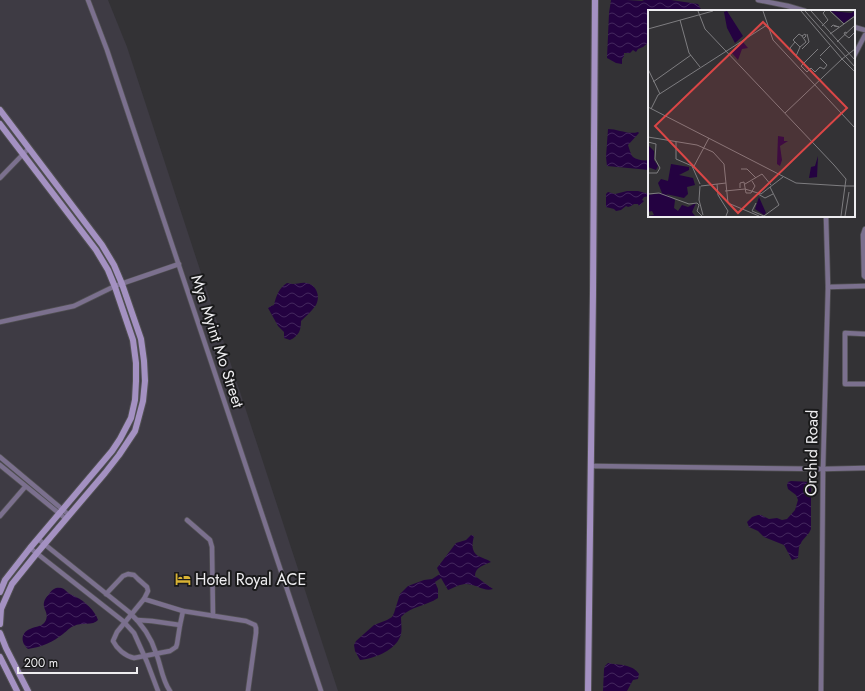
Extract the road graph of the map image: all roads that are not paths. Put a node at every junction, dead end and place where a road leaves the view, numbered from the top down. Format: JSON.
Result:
{"nodes":[{"id":1,"x":88,"y":0,"type":"edge"},
{"id":2,"x":595,"y":0,"type":"edge"},
{"id":3,"x":758,"y":0,"type":"edge"},
{"id":4,"x":801,"y":10,"type":"edge"},
{"id":5,"x":855,"y":27,"type":"edge"},
{"id":6,"x":865,"y":30,"type":"edge"},
{"id":7,"x":865,"y":35,"type":"edge"},
{"id":8,"x":855,"y":54,"type":"edge"},
{"id":9,"x":0,"y":110,"type":"edge"},
{"id":10,"x":0,"y":124,"type":"edge"},
{"id":11,"x":29,"y":148,"type":"junction"},
{"id":12,"x":23,"y":154,"type":"junction"},
{"id":13,"x":0,"y":178,"type":"edge"},
{"id":14,"x":826,"y":217,"type":"edge"},
{"id":15,"x":865,"y":228,"type":"edge"},
{"id":16,"x":179,"y":264,"type":"junction"},
{"id":17,"x":865,"y":277,"type":"edge"},
{"id":18,"x":122,"y":284,"type":"junction"},
{"id":19,"x":115,"y":286,"type":"junction"},
{"id":20,"x":865,"y":286,"type":"edge"},
{"id":21,"x":828,"y":287,"type":"junction"},
{"id":22,"x":0,"y":322,"type":"edge"},
{"id":23,"x":865,"y":334,"type":"edge"},
{"id":24,"x":865,"y":384,"type":"edge"},
{"id":25,"x":0,"y":457,"type":"edge"},
{"id":26,"x":4,"y":460,"type":"junction"},
{"id":27,"x":0,"y":466,"type":"edge"},
{"id":28,"x":591,"y":466,"type":"junction"},
{"id":29,"x":865,"y":468,"type":"edge"},
{"id":30,"x":823,"y":469,"type":"junction"},
{"id":31,"x":25,"y":486,"type":"junction"},
{"id":32,"x":61,"y":512,"type":"junction"},
{"id":33,"x":0,"y":516,"type":"edge"},
{"id":34,"x":67,"y":517,"type":"junction"},
{"id":35,"x":187,"y":520,"type":"dead end"},
{"id":36,"x":38,"y":539,"type":"junction"},
{"id":37,"x":44,"y":544,"type":"junction"},
{"id":38,"x":30,"y":548,"type":"junction"},
{"id":39,"x":37,"y":553,"type":"junction"},
{"id":40,"x":0,"y":592,"type":"edge"},
{"id":41,"x":106,"y":594,"type":"junction"},
{"id":42,"x":144,"y":599,"type":"junction"},
{"id":43,"x":183,"y":611,"type":"junction"},
{"id":44,"x":132,"y":615,"type":"junction"},
{"id":45,"x":213,"y":616,"type":"junction"},
{"id":46,"x":137,"y":620,"type":"junction"},
{"id":47,"x":125,"y":622,"type":"junction"},
{"id":48,"x":0,"y":624,"type":"edge"},
{"id":49,"x":180,"y":625,"type":"junction"},
{"id":50,"x":0,"y":632,"type":"edge"},
{"id":51,"x":4,"y":646,"type":"edge"},
{"id":52,"x":0,"y":652,"type":"edge"},
{"id":53,"x":157,"y":654,"type":"junction"},
{"id":54,"x":144,"y":656,"type":"junction"},
{"id":55,"x":0,"y":657,"type":"edge"},
{"id":56,"x":157,"y":690,"type":"edge"},
{"id":57,"x":17,"y":691,"type":"edge"},
{"id":58,"x":28,"y":691,"type":"edge"},
{"id":59,"x":170,"y":691,"type":"edge"},
{"id":60,"x":248,"y":691,"type":"edge"},
{"id":61,"x":321,"y":691,"type":"edge"},
{"id":62,"x":588,"y":691,"type":"edge"},
{"id":63,"x":821,"y":691,"type":"edge"}],
"edges":[{"from":1,"to":16,"type":"street","name":"Mya Myint Mo Street"},
{"from":2,"to":28,"type":"main road"},
{"from":3,"to":4,"type":"street"},
{"from":5,"to":6,"type":"street"},
{"from":7,"to":8,"type":"street"},
{"from":9,"to":11,"type":"main road"},
{"from":10,"to":12,"type":"main road"},
{"from":11,"to":12,"type":"street"},
{"from":11,"to":18,"type":"main road"},
{"from":12,"to":13,"type":"street"},
{"from":12,"to":19,"type":"main road"},
{"from":14,"to":21,"type":"street","name":"Orchid Road"},
{"from":15,"to":17,"type":"street"},
{"from":16,"to":18,"type":"street"},
{"from":16,"to":61,"type":"street","name":"Mya Myint Mo Street"},
{"from":18,"to":19,"type":"street"},
{"from":18,"to":34,"type":"main road"},
{"from":19,"to":22,"type":"street"},
{"from":19,"to":32,"type":"main road"},
{"from":20,"to":21,"type":"street"},
{"from":21,"to":30,"type":"street","name":"Orchid Road"},
{"from":23,"to":24,"type":"street"},
{"from":25,"to":26,"type":"street"},
{"from":26,"to":27,"type":"street"},
{"from":26,"to":32,"type":"street"},
{"from":27,"to":31,"type":"street"},
{"from":28,"to":30,"type":"street"},
{"from":28,"to":62,"type":"main road"},
{"from":29,"to":30,"type":"street"},
{"from":30,"to":63,"type":"street","name":"Orchid Road"},
{"from":31,"to":32,"type":"street"},
{"from":31,"to":33,"type":"street"},
{"from":32,"to":34,"type":"street"},
{"from":32,"to":36,"type":"main road"},
{"from":34,"to":37,"type":"main road"},
{"from":35,"to":45,"type":"street"},
{"from":36,"to":37,"type":"street"},
{"from":36,"to":38,"type":"main road"},
{"from":37,"to":39,"type":"main road"},
{"from":37,"to":41,"type":"street"},
{"from":38,"to":39,"type":"street"},
{"from":38,"to":40,"type":"main road"},
{"from":39,"to":47,"type":"street"},
{"from":39,"to":48,"type":"main road"},
{"from":41,"to":42,"type":"street"},
{"from":41,"to":44,"type":"street"},
{"from":42,"to":43,"type":"street"},
{"from":42,"to":44,"type":"street"},
{"from":43,"to":45,"type":"street"},
{"from":43,"to":49,"type":"street"},
{"from":44,"to":46,"type":"street"},
{"from":44,"to":47,"type":"street"},
{"from":45,"to":60,"type":"street"},
{"from":46,"to":49,"type":"street"},
{"from":46,"to":53,"type":"street"},
{"from":47,"to":54,"type":"street"},
{"from":47,"to":54,"type":"street"},
{"from":49,"to":53,"type":"street"},
{"from":50,"to":51,"type":"main road"},
{"from":51,"to":52,"type":"main road"},
{"from":51,"to":58,"type":"main road"},
{"from":53,"to":54,"type":"street"},
{"from":53,"to":59,"type":"street"},
{"from":54,"to":56,"type":"street"},
{"from":55,"to":57,"type":"main road"}]}
